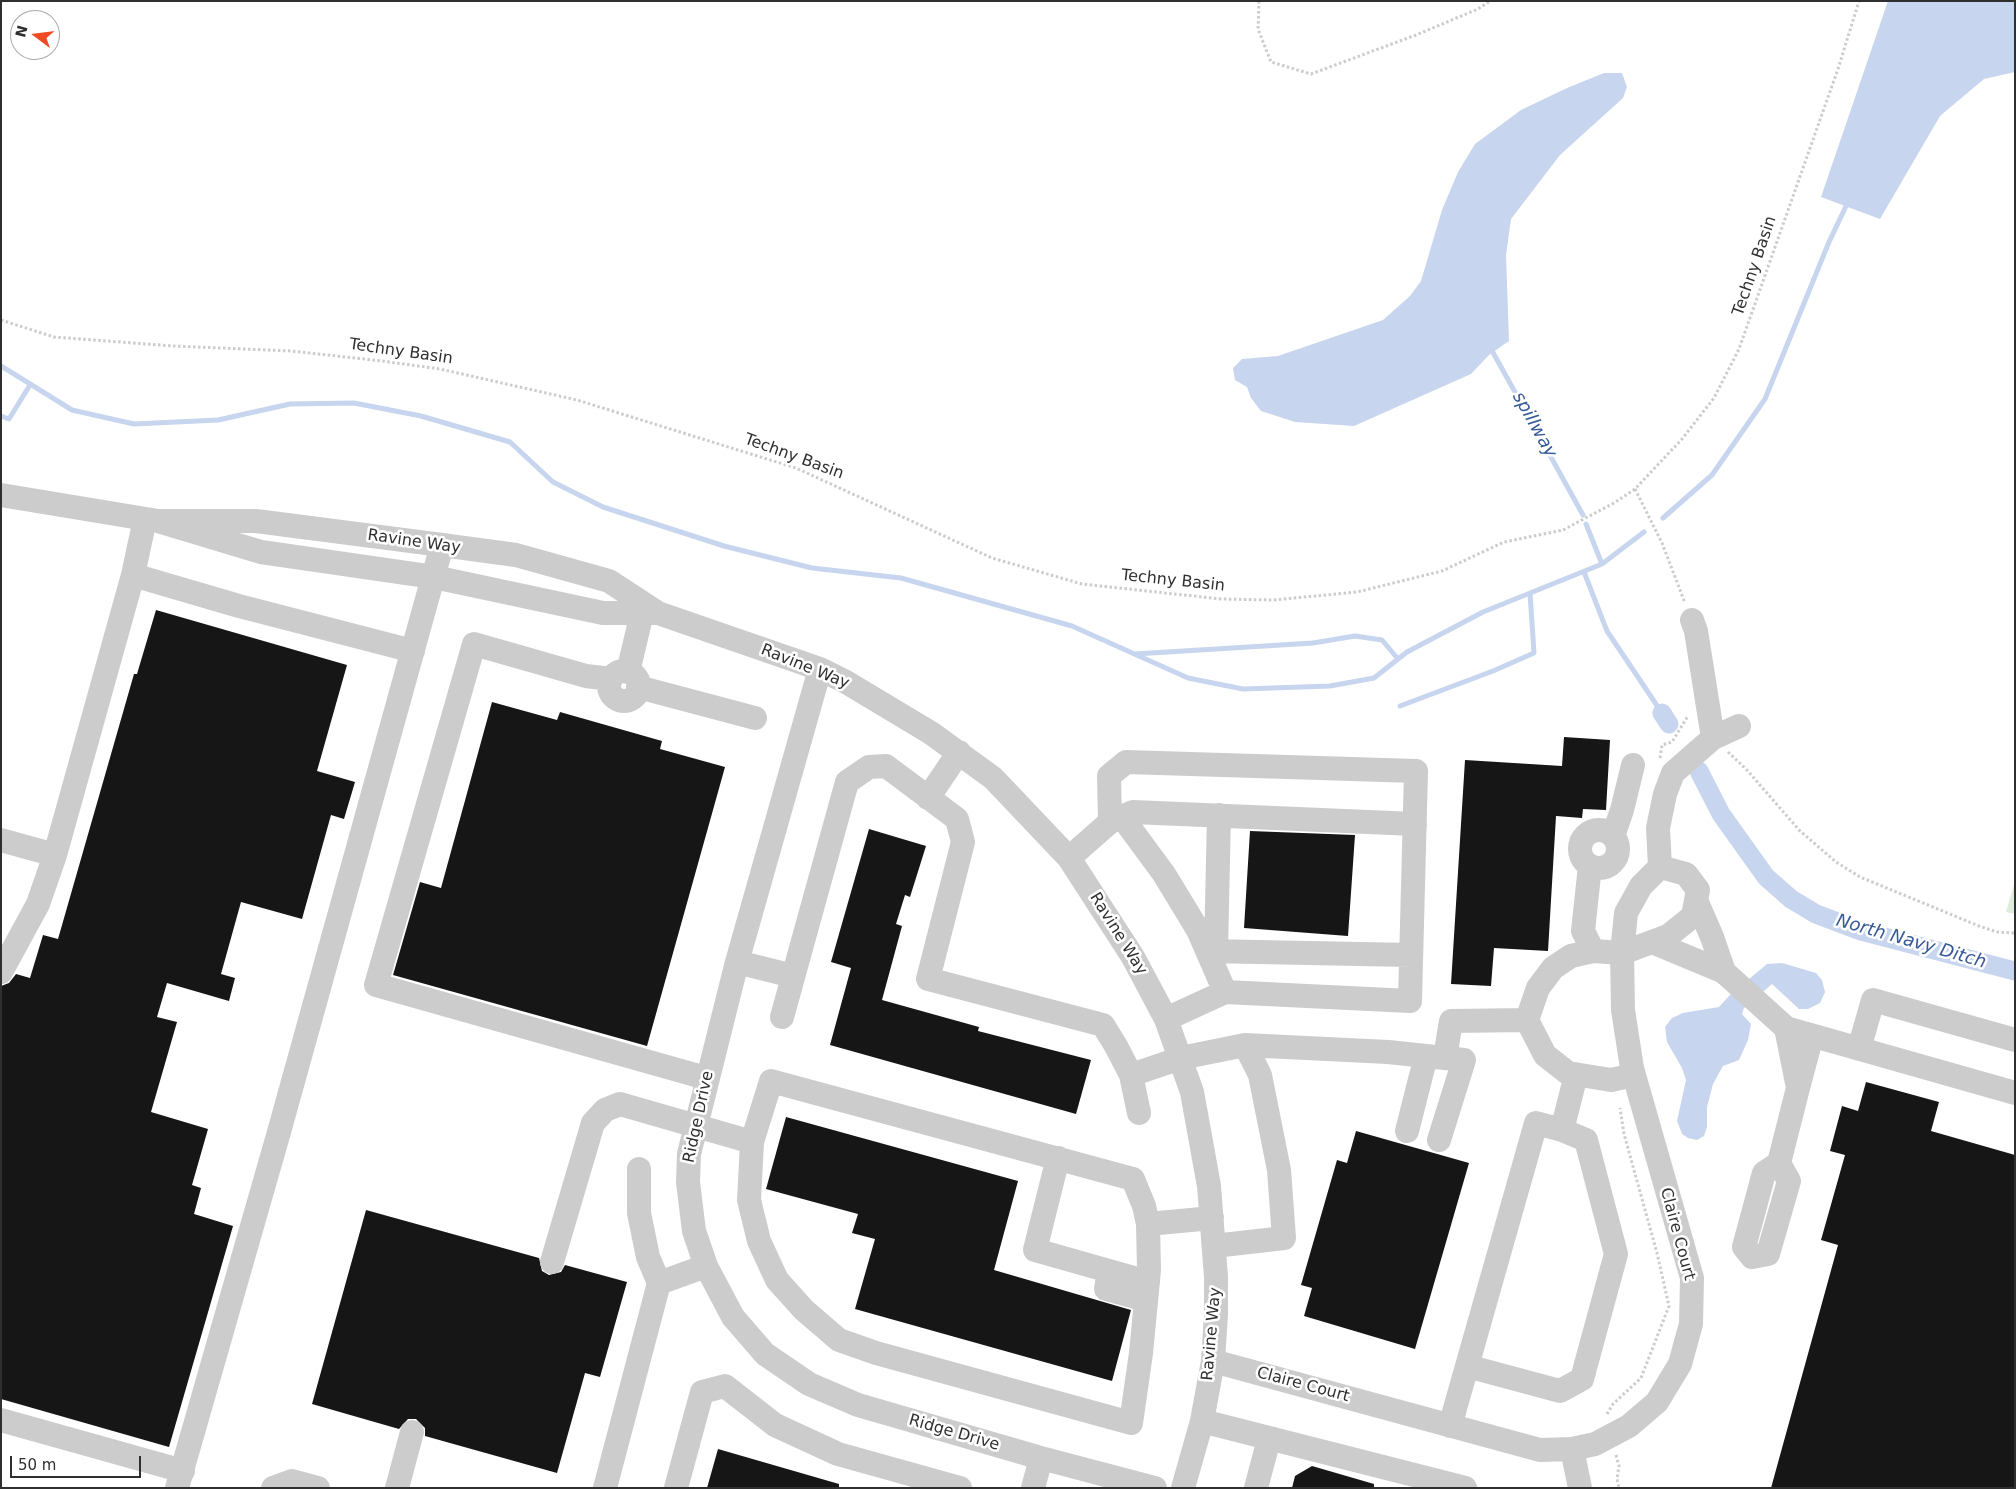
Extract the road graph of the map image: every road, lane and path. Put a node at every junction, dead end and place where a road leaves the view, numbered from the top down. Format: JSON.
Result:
{"nodes":[{"id":1,"x":1259,"y":1,"type":"edge"},
{"id":2,"x":1490,"y":1,"type":"edge"},
{"id":3,"x":1860,"y":1,"type":"edge"},
{"id":4,"x":1,"y":320,"type":"edge"},
{"id":5,"x":1635,"y":489,"type":"junction"},
{"id":6,"x":1,"y":495,"type":"edge"},
{"id":7,"x":151,"y":520,"type":"junction"},
{"id":8,"x":442,"y":545,"type":"junction"},
{"id":9,"x":133,"y":575,"type":"junction"},
{"id":10,"x":434,"y":577,"type":"junction"},
{"id":11,"x":650,"y":613,"type":"junction"},
{"id":12,"x":1692,"y":620,"type":"joint"},
{"id":13,"x":413,"y":651,"type":"junction"},
{"id":14,"x":820,"y":669,"type":"junction"},
{"id":15,"x":626,"y":679,"type":"junction"},
{"id":16,"x":755,"y":718,"type":"dead end"},
{"id":17,"x":1739,"y":726,"type":"dead end"},
{"id":18,"x":1713,"y":738,"type":"junction"},
{"id":19,"x":959,"y":752,"type":"junction"},
{"id":20,"x":1634,"y":765,"type":"dead end"},
{"id":21,"x":928,"y":798,"type":"junction"},
{"id":22,"x":1220,"y":815,"type":"junction"},
{"id":23,"x":1116,"y":819,"type":"junction"},
{"id":24,"x":1415,"y":824,"type":"junction"},
{"id":25,"x":1613,"y":836,"type":"junction"},
{"id":26,"x":1,"y":840,"type":"edge"},
{"id":27,"x":54,"y":855,"type":"junction"},
{"id":28,"x":1069,"y":858,"type":"junction"},
{"id":29,"x":1614,"y":861,"type":"junction"},
{"id":30,"x":1590,"y":866,"type":"junction"},
{"id":31,"x":1660,"y":866,"type":"junction"},
{"id":32,"x":1641,"y":886,"type":"junction"},
{"id":33,"x":1696,"y":900,"type":"junction"},
{"id":34,"x":2015,"y":933,"type":"edge"},
{"id":35,"x":1652,"y":942,"type":"junction"},
{"id":36,"x":1211,"y":951,"type":"junction"},
{"id":37,"x":1593,"y":951,"type":"junction"},
{"id":38,"x":1622,"y":953,"type":"junction"},
{"id":39,"x":1411,"y":955,"type":"junction"},
{"id":40,"x":737,"y":962,"type":"junction"},
{"id":41,"x":1,"y":972,"type":"edge"},
{"id":42,"x":1724,"y":972,"type":"junction"},
{"id":43,"x":793,"y":976,"type":"junction"},
{"id":44,"x":1225,"y":992,"type":"junction"},
{"id":45,"x":782,"y":1017,"type":"dead end"},
{"id":46,"x":1166,"y":1019,"type":"junction"},
{"id":47,"x":1527,"y":1020,"type":"junction"},
{"id":48,"x":1786,"y":1028,"type":"junction"},
{"id":49,"x":1812,"y":1036,"type":"junction"},
{"id":50,"x":2015,"y":1040,"type":"edge"},
{"id":51,"x":1245,"y":1046,"type":"junction"},
{"id":52,"x":1859,"y":1049,"type":"junction"},
{"id":53,"x":1435,"y":1057,"type":"junction"},
{"id":54,"x":1181,"y":1058,"type":"junction"},
{"id":55,"x":1131,"y":1075,"type":"junction"},
{"id":56,"x":1576,"y":1075,"type":"junction"},
{"id":57,"x":1625,"y":1077,"type":"junction"},
{"id":58,"x":706,"y":1078,"type":"junction"},
{"id":59,"x":1798,"y":1088,"type":"junction"},
{"id":60,"x":2015,"y":1092,"type":"edge"},
{"id":61,"x":1139,"y":1113,"type":"dead end"},
{"id":62,"x":694,"y":1125,"type":"junction"},
{"id":63,"x":1562,"y":1130,"type":"junction"},
{"id":64,"x":1407,"y":1131,"type":"dead end"},
{"id":65,"x":1439,"y":1140,"type":"dead end"},
{"id":66,"x":752,"y":1142,"type":"junction"},
{"id":67,"x":1058,"y":1158,"type":"junction"},
{"id":68,"x":1779,"y":1163,"type":"dead end"},
{"id":69,"x":639,"y":1169,"type":"dead end"},
{"id":70,"x":1212,"y":1218,"type":"junction"},
{"id":71,"x":1148,"y":1224,"type":"junction"},
{"id":72,"x":1214,"y":1246,"type":"junction"},
{"id":73,"x":552,"y":1262,"type":"dead end"},
{"id":74,"x":706,"y":1266,"type":"junction"},
{"id":75,"x":659,"y":1283,"type":"junction"},
{"id":76,"x":1147,"y":1291,"type":"junction"},
{"id":77,"x":1213,"y":1361,"type":"junction"},
{"id":78,"x":1467,"y":1366,"type":"junction"},
{"id":79,"x":1605,"y":1417,"type":"dead end"},
{"id":80,"x":1,"y":1420,"type":"edge"},
{"id":81,"x":1202,"y":1421,"type":"junction"},
{"id":82,"x":1450,"y":1426,"type":"junction"},
{"id":83,"x":412,"y":1432,"type":"dead end"},
{"id":84,"x":1270,"y":1439,"type":"junction"},
{"id":85,"x":1614,"y":1447,"type":"dead end"},
{"id":86,"x":1572,"y":1449,"type":"junction"},
{"id":87,"x":1041,"y":1458,"type":"junction"},
{"id":88,"x":180,"y":1479,"type":"edge"},
{"id":89,"x":272,"y":1488,"type":"edge"},
{"id":90,"x":318,"y":1488,"type":"edge"},
{"id":91,"x":396,"y":1488,"type":"edge"},
{"id":92,"x":606,"y":1488,"type":"edge"},
{"id":93,"x":676,"y":1488,"type":"edge"},
{"id":94,"x":960,"y":1488,"type":"edge"},
{"id":95,"x":1033,"y":1488,"type":"edge"},
{"id":96,"x":1155,"y":1488,"type":"edge"},
{"id":97,"x":1183,"y":1488,"type":"edge"},
{"id":98,"x":1256,"y":1488,"type":"edge"},
{"id":99,"x":1465,"y":1488,"type":"edge"},
{"id":100,"x":1580,"y":1488,"type":"edge"},
{"id":101,"x":1619,"y":1488,"type":"edge"}],
"edges":[{"from":1,"to":2,"type":"path"},
{"from":3,"to":5,"type":"path","name":"Techny Basin"},
{"from":4,"to":5,"type":"path","name":"Techny Basin"},
{"from":5,"to":12,"type":"path"},
{"from":6,"to":7,"type":"street","name":"Ravine Way"},
{"from":7,"to":8,"type":"street","name":"Ravine Way"},
{"from":7,"to":9,"type":"street"},
{"from":7,"to":10,"type":"street","name":"Ravine Way"},
{"from":8,"to":10,"type":"street"},
{"from":8,"to":11,"type":"street","name":"Ravine Way"},
{"from":9,"to":13,"type":"street"},
{"from":9,"to":27,"type":"street"},
{"from":10,"to":11,"type":"street","name":"Ravine Way"},
{"from":10,"to":13,"type":"street"},
{"from":11,"to":14,"type":"street","name":"Ravine Way"},
{"from":11,"to":15,"type":"street"},
{"from":12,"to":18,"type":"street"},
{"from":13,"to":88,"type":"street"},
{"from":14,"to":19,"type":"street","name":"Ravine Way"},
{"from":14,"to":40,"type":"street","name":"Ridge Drive"},
{"from":15,"to":16,"type":"street"},
{"from":15,"to":58,"type":"street"},
{"from":17,"to":18,"type":"street"},
{"from":18,"to":31,"type":"street"},
{"from":18,"to":34,"type":"path"},
{"from":19,"to":21,"type":"street"},
{"from":19,"to":28,"type":"street","name":"Ravine Way"},
{"from":20,"to":25,"type":"street"},
{"from":21,"to":43,"type":"street"},
{"from":21,"to":55,"type":"street"},
{"from":22,"to":23,"type":"street"},
{"from":22,"to":24,"type":"street"},
{"from":22,"to":36,"type":"street"},
{"from":23,"to":24,"type":"street"},
{"from":23,"to":28,"type":"street"},
{"from":23,"to":36,"type":"street"},
{"from":24,"to":39,"type":"street"},
{"from":25,"to":29,"type":"street"},
{"from":25,"to":30,"type":"street"},
{"from":26,"to":27,"type":"street"},
{"from":27,"to":41,"type":"street"},
{"from":28,"to":46,"type":"street","name":"Ravine Way"},
{"from":29,"to":30,"type":"street"},
{"from":29,"to":32,"type":"street"},
{"from":30,"to":37,"type":"street"},
{"from":31,"to":32,"type":"street","name":"Claire Court"},
{"from":31,"to":33,"type":"street"},
{"from":32,"to":38,"type":"street","name":"Claire Court"},
{"from":33,"to":35,"type":"street"},
{"from":33,"to":42,"type":"street"},
{"from":35,"to":38,"type":"street"},
{"from":35,"to":42,"type":"street"},
{"from":36,"to":39,"type":"street"},
{"from":36,"to":44,"type":"street"},
{"from":37,"to":38,"type":"street"},
{"from":37,"to":47,"type":"street"},
{"from":38,"to":57,"type":"street","name":"Claire Court"},
{"from":39,"to":44,"type":"street"},
{"from":40,"to":43,"type":"street"},
{"from":40,"to":58,"type":"street","name":"Ridge Drive"},
{"from":42,"to":48,"type":"street"},
{"from":43,"to":45,"type":"street"},
{"from":44,"to":46,"type":"street"},
{"from":46,"to":54,"type":"street","name":"Ravine Way"},
{"from":47,"to":53,"type":"street"},
{"from":47,"to":56,"type":"street"},
{"from":48,"to":49,"type":"street"},
{"from":48,"to":59,"type":"street"},
{"from":49,"to":52,"type":"street"},
{"from":49,"to":59,"type":"street"},
{"from":50,"to":52,"type":"street"},
{"from":51,"to":53,"type":"street"},
{"from":51,"to":54,"type":"street"},
{"from":51,"to":72,"type":"street"},
{"from":52,"to":60,"type":"street"},
{"from":53,"to":64,"type":"street"},
{"from":53,"to":65,"type":"street"},
{"from":54,"to":55,"type":"street"},
{"from":54,"to":70,"type":"street","name":"Ravine Way"},
{"from":55,"to":61,"type":"street"},
{"from":56,"to":57,"type":"street"},
{"from":56,"to":63,"type":"street"},
{"from":57,"to":79,"type":"path"},
{"from":57,"to":86,"type":"street","name":"Claire Court"},
{"from":58,"to":62,"type":"street","name":"Ridge Drive"},
{"from":59,"to":68,"type":"street"},
{"from":62,"to":66,"type":"street"},
{"from":62,"to":73,"type":"street"},
{"from":62,"to":74,"type":"street","name":"Ridge Drive"},
{"from":63,"to":78,"type":"street"},
{"from":63,"to":78,"type":"street"},
{"from":66,"to":67,"type":"street"},
{"from":66,"to":76,"type":"street"},
{"from":67,"to":71,"type":"street"},
{"from":67,"to":76,"type":"street"},
{"from":69,"to":75,"type":"street"},
{"from":70,"to":71,"type":"street"},
{"from":70,"to":72,"type":"street","name":"Ravine Way"},
{"from":71,"to":76,"type":"street"},
{"from":72,"to":77,"type":"street","name":"Ravine Way"},
{"from":74,"to":75,"type":"street"},
{"from":74,"to":87,"type":"street","name":"Ridge Drive"},
{"from":75,"to":92,"type":"street"},
{"from":77,"to":81,"type":"street","name":"Ravine Way"},
{"from":77,"to":82,"type":"street","name":"Claire Court"},
{"from":78,"to":82,"type":"street"},
{"from":80,"to":88,"type":"street"},
{"from":81,"to":84,"type":"street"},
{"from":81,"to":97,"type":"street","name":"Ravine Way"},
{"from":82,"to":86,"type":"street","name":"Claire Court"},
{"from":83,"to":91,"type":"street"},
{"from":84,"to":98,"type":"street"},
{"from":84,"to":99,"type":"street"},
{"from":85,"to":101,"type":"path"},
{"from":86,"to":100,"type":"street"},
{"from":87,"to":95,"type":"street"},
{"from":87,"to":96,"type":"street","name":"Ridge Drive"},
{"from":89,"to":90,"type":"street"},
{"from":93,"to":94,"type":"street"}]}
